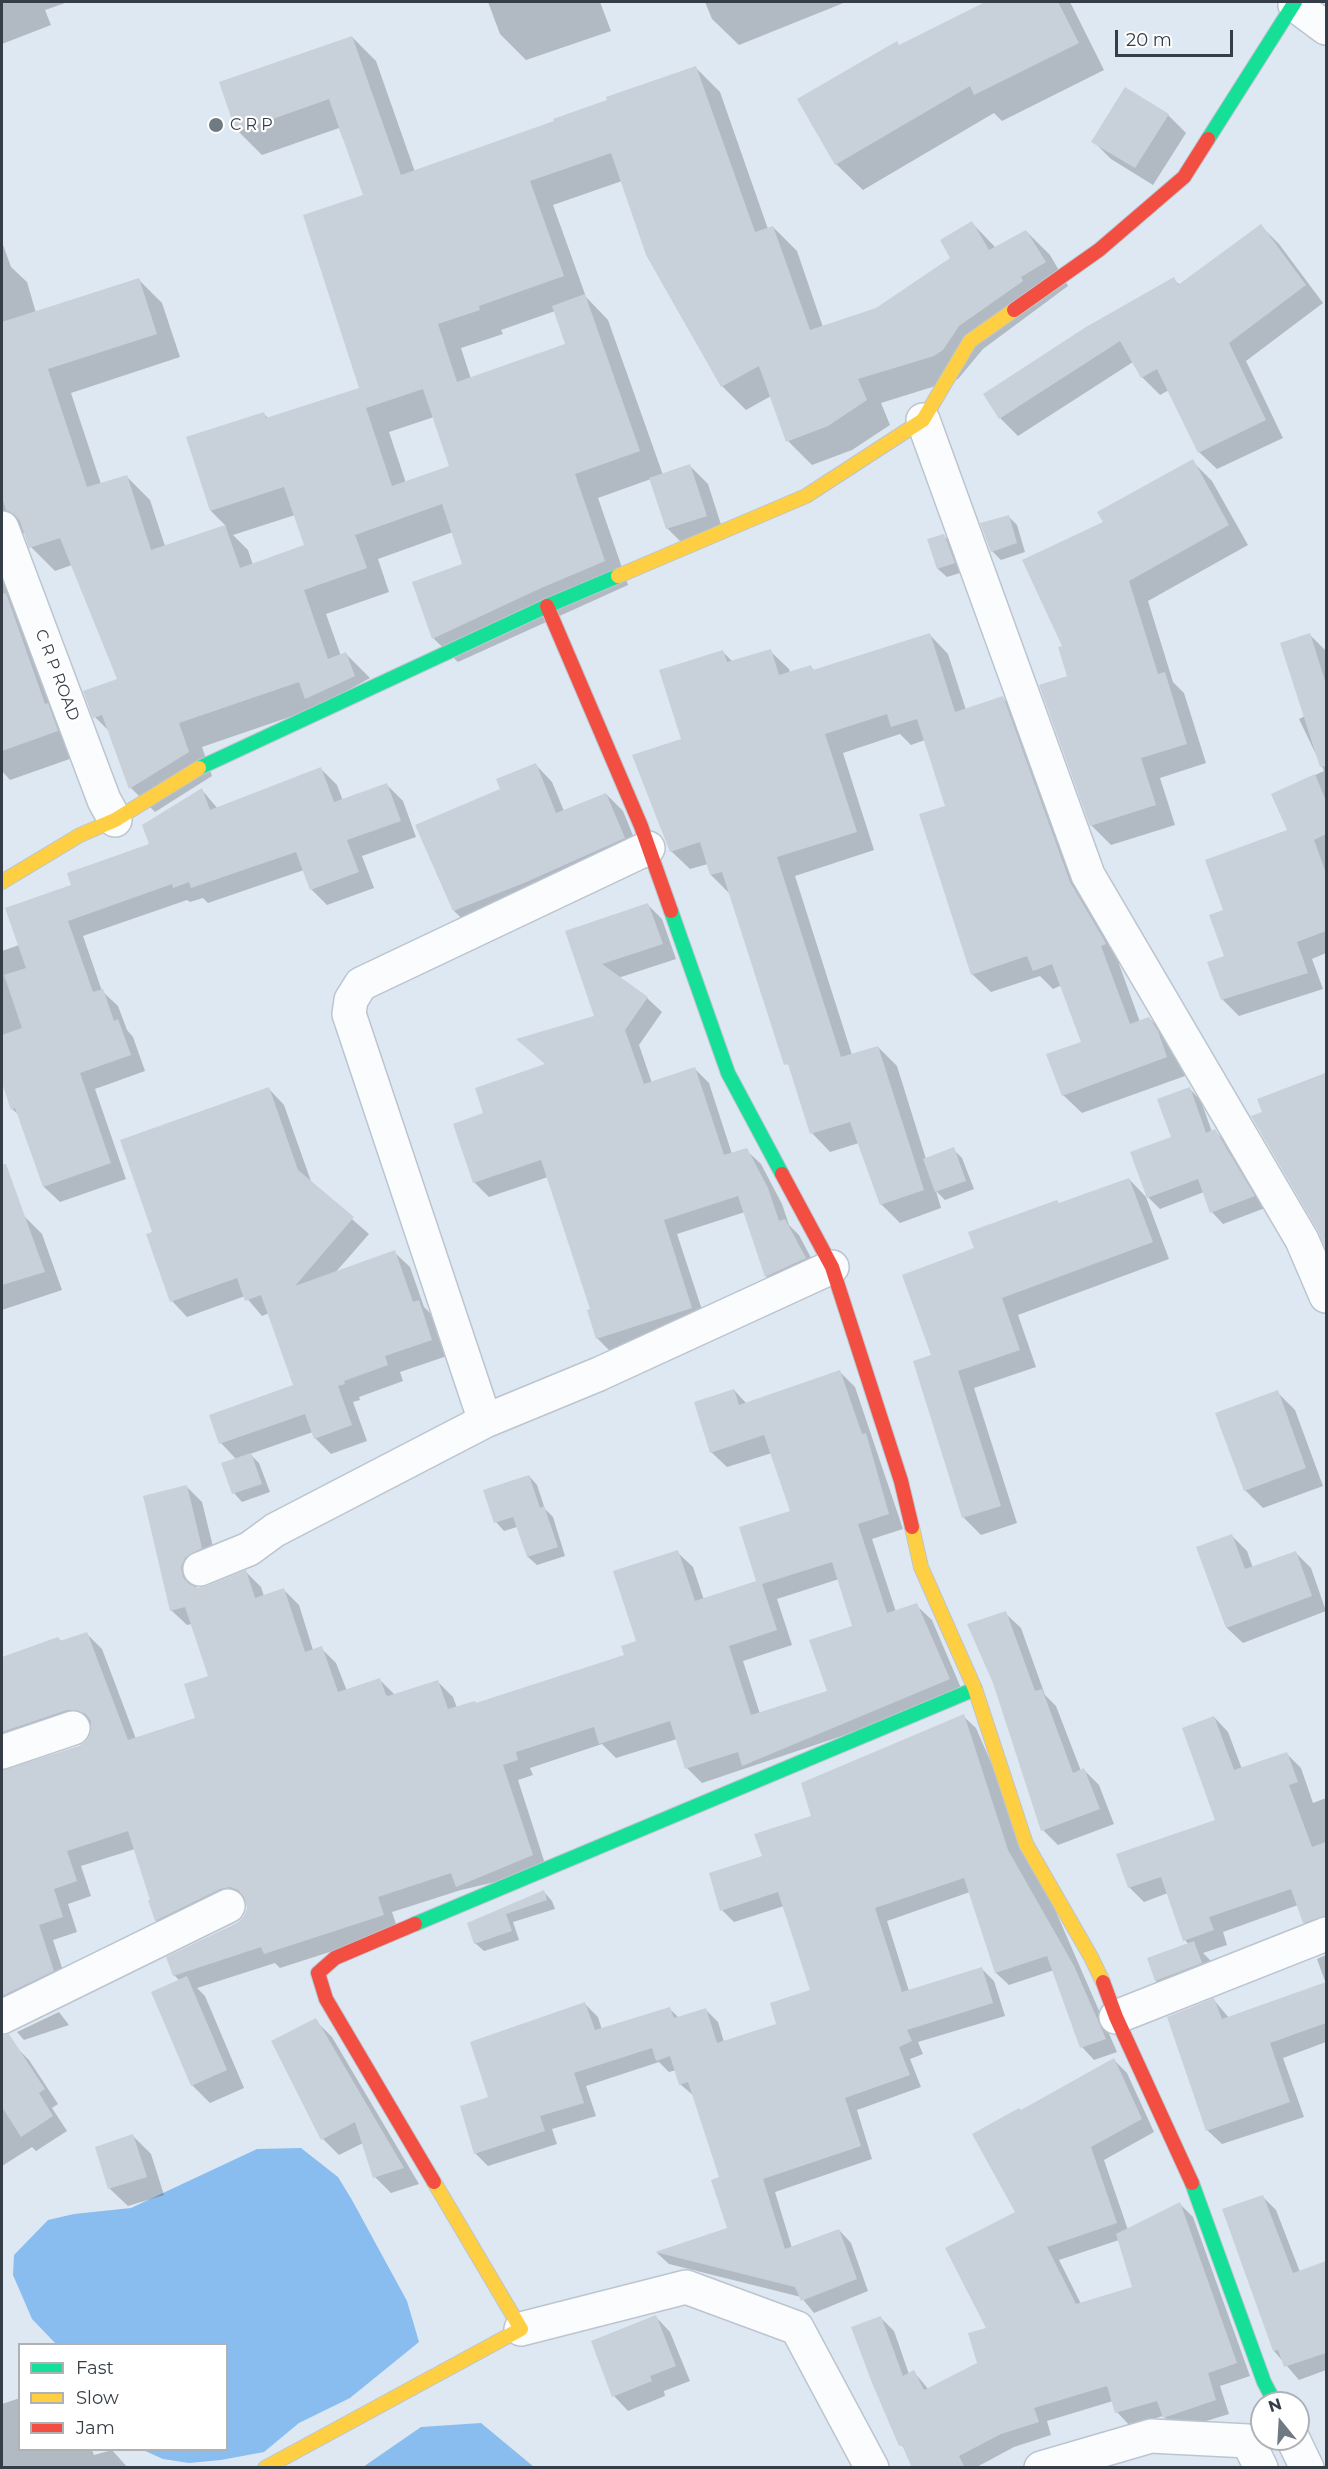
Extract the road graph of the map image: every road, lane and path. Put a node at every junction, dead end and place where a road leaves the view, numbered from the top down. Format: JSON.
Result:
{"nodes":[{"id":1,"x":1295,"y":3,"type":"edge"},
{"id":2,"x":1326,"y":28,"type":"edge"},
{"id":3,"x":923,"y":420,"type":"junction"},
{"id":4,"x":2,"y":528,"type":"edge"},
{"id":5,"x":547,"y":606,"type":"junction"},
{"id":6,"x":115,"y":820,"type":"junction"},
{"id":7,"x":648,"y":848,"type":"junction"},
{"id":8,"x":2,"y":882,"type":"edge"},
{"id":9,"x":832,"y":1267,"type":"junction"},
{"id":10,"x":1326,"y":1296,"type":"edge"},
{"id":11,"x":485,"y":1421,"type":"junction"},
{"id":12,"x":200,"y":1569,"type":"dead end"},
{"id":13,"x":975,"y":1689,"type":"junction"},
{"id":14,"x":73,"y":1728,"type":"dead end"},
{"id":15,"x":2,"y":1752,"type":"edge"},
{"id":16,"x":228,"y":1906,"type":"dead end"},
{"id":17,"x":1326,"y":1934,"type":"edge"},
{"id":18,"x":2,"y":2017,"type":"edge"},
{"id":19,"x":1116,"y":2017,"type":"junction"},
{"id":20,"x":521,"y":2329,"type":"junction"},
{"id":21,"x":1269,"y":2391,"type":"edge"},
{"id":22,"x":1299,"y":2451,"type":"edge"},
{"id":23,"x":265,"y":2468,"type":"edge"},
{"id":24,"x":872,"y":2468,"type":"edge"},
{"id":25,"x":1041,"y":2468,"type":"edge"},
{"id":26,"x":1261,"y":2468,"type":"edge"},
{"id":27,"x":1307,"y":2468,"type":"edge"}],
"edges":[{"from":1,"to":2,"type":"street"},
{"from":1,"to":3,"type":"street"},
{"from":3,"to":5,"type":"street"},
{"from":3,"to":10,"type":"street"},
{"from":4,"to":6,"type":"street","name":"C R P ROAD"},
{"from":5,"to":6,"type":"street"},
{"from":5,"to":7,"type":"street"},
{"from":6,"to":8,"type":"street"},
{"from":7,"to":9,"type":"street"},
{"from":7,"to":11,"type":"street"},
{"from":9,"to":11,"type":"street"},
{"from":9,"to":13,"type":"street"},
{"from":11,"to":12,"type":"street"},
{"from":13,"to":19,"type":"street"},
{"from":13,"to":20,"type":"street"},
{"from":14,"to":15,"type":"street"},
{"from":16,"to":18,"type":"street"},
{"from":17,"to":19,"type":"street"},
{"from":19,"to":21,"type":"street"},
{"from":20,"to":23,"type":"street"},
{"from":20,"to":24,"type":"street"},
{"from":22,"to":27,"type":"street"},
{"from":25,"to":26,"type":"street"}]}
